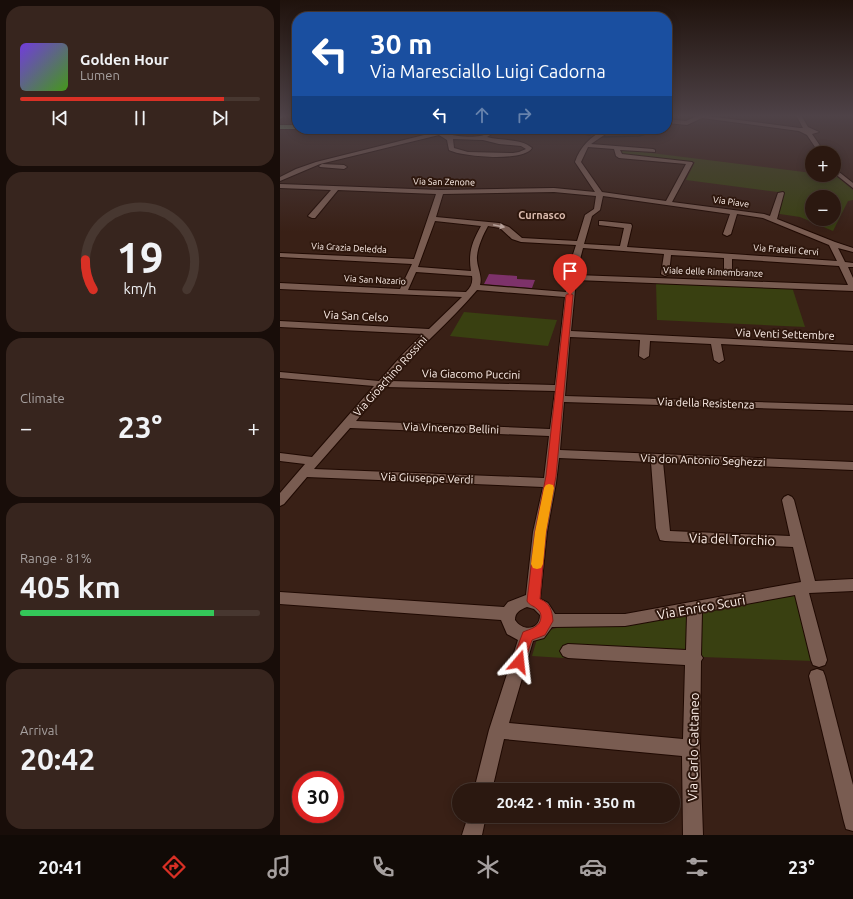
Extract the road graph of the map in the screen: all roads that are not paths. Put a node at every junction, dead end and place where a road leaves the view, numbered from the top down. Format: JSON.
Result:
{"nodes":[{"id":1,"x":354,"y":154,"type":"edge"},
{"id":2,"x":465,"y":154,"type":"edge"},
{"id":3,"x":517,"y":154,"type":"edge"},
{"id":4,"x":581,"y":154,"type":"edge"},
{"id":5,"x":618,"y":154,"type":"edge"},
{"id":6,"x":318,"y":163,"type":"junction"},
{"id":7,"x":344,"y":167,"type":"dead end"},
{"id":8,"x":841,"y":176,"type":"edge"},
{"id":9,"x":280,"y":182,"type":"edge"},
{"id":10,"x":853,"y":186,"type":"edge"},
{"id":11,"x":336,"y":188,"type":"junction"},
{"id":12,"x":440,"y":192,"type":"junction"},
{"id":13,"x":781,"y":193,"type":"dead end"},
{"id":14,"x":600,"y":194,"type":"junction"},
{"id":15,"x":668,"y":203,"type":"junction"},
{"id":16,"x":734,"y":212,"type":"junction"},
{"id":17,"x":312,"y":216,"type":"dead end"},
{"id":18,"x":433,"y":219,"type":"junction"},
{"id":19,"x":773,"y":219,"type":"junction"},
{"id":20,"x":602,"y":223,"type":"dead end"},
{"id":21,"x":485,"y":224,"type":"junction"},
{"id":22,"x":727,"y":234,"type":"dead end"},
{"id":23,"x":580,"y":244,"type":"junction"},
{"id":24,"x":832,"y":244,"type":"junction"},
{"id":25,"x":623,"y":248,"type":"junction"},
{"id":26,"x":853,"y":250,"type":"edge"},
{"id":27,"x":668,"y":251,"type":"junction"},
{"id":28,"x":280,"y":255,"type":"edge"},
{"id":29,"x":728,"y":256,"type":"junction"},
{"id":30,"x":416,"y":265,"type":"junction"},
{"id":31,"x":842,"y":265,"type":"junction"},
{"id":32,"x":853,"y":265,"type":"edge"},
{"id":33,"x":728,"y":269,"type":"dead end"},
{"id":34,"x":665,"y":274,"type":"dead end"},
{"id":35,"x":572,"y":277,"type":"junction"},
{"id":36,"x":474,"y":284,"type":"junction"},
{"id":37,"x":280,"y":286,"type":"edge"},
{"id":38,"x":853,"y":287,"type":"edge"},
{"id":39,"x":403,"y":292,"type":"junction"},
{"id":40,"x":570,"y":295,"type":"junction"},
{"id":41,"x":280,"y":324,"type":"edge"},
{"id":42,"x":430,"y":332,"type":"junction"},
{"id":43,"x":566,"y":334,"type":"junction"},
{"id":44,"x":644,"y":339,"type":"junction"},
{"id":45,"x":716,"y":343,"type":"junction"},
{"id":46,"x":853,"y":348,"type":"edge"},
{"id":47,"x":644,"y":356,"type":"dead end"},
{"id":48,"x":719,"y":360,"type":"dead end"},
{"id":49,"x":280,"y":375,"type":"edge"},
{"id":50,"x":381,"y":384,"type":"junction"},
{"id":51,"x":560,"y":393,"type":"junction"},
{"id":52,"x":853,"y":408,"type":"edge"},
{"id":53,"x":346,"y":424,"type":"junction"},
{"id":54,"x":556,"y":432,"type":"junction"},
{"id":55,"x":553,"y":454,"type":"junction"},
{"id":56,"x":280,"y":457,"type":"edge"},
{"id":57,"x":657,"y":459,"type":"junction"},
{"id":58,"x":314,"y":461,"type":"junction"},
{"id":59,"x":853,"y":466,"type":"edge"},
{"id":60,"x":304,"y":473,"type":"junction"},
{"id":61,"x":550,"y":483,"type":"junction"},
{"id":62,"x":788,"y":500,"type":"dead end"},
{"id":63,"x":280,"y":501,"type":"edge"},
{"id":64,"x":798,"y":542,"type":"junction"},
{"id":65,"x":853,"y":585,"type":"edge"},
{"id":66,"x":805,"y":588,"type":"junction"},
{"id":67,"x":280,"y":598,"type":"edge"},
{"id":68,"x":533,"y":601,"type":"junction"},
{"id":69,"x":695,"y":608,"type":"junction"},
{"id":70,"x":508,"y":614,"type":"junction"},
{"id":71,"x":547,"y":621,"type":"junction"},
{"id":72,"x":527,"y":636,"type":"junction"},
{"id":73,"x":568,"y":651,"type":"dead end"},
{"id":74,"x":695,"y":658,"type":"junction"},
{"id":75,"x":498,"y":730,"type":"junction"},
{"id":76,"x":691,"y":748,"type":"junction"},
{"id":77,"x":485,"y":783,"type":"edge"},
{"id":78,"x":853,"y":822,"type":"edge"},
{"id":79,"x":475,"y":823,"type":"edge"},
{"id":80,"x":472,"y":835,"type":"edge"},
{"id":81,"x":693,"y":835,"type":"edge"}],
"edges":[{"from":1,"to":6,"type":"street"},
{"from":2,"to":3,"type":"street"},
{"from":4,"to":14,"type":"street"},
{"from":5,"to":15,"type":"street"},
{"from":6,"to":7,"type":"street"},
{"from":6,"to":9,"type":"street"},
{"from":8,"to":10,"type":"street"},
{"from":9,"to":11,"type":"street","name":"Via San Zenone"},
{"from":11,"to":12,"type":"street","name":"Via San Zenone"},
{"from":11,"to":17,"type":"street"},
{"from":12,"to":14,"type":"street","name":"Via San Zenone"},
{"from":12,"to":18,"type":"street"},
{"from":13,"to":19,"type":"street"},
{"from":14,"to":15,"type":"street","name":"Via Piave"},
{"from":14,"to":23,"type":"street"},
{"from":15,"to":16,"type":"street","name":"Via Piave"},
{"from":16,"to":19,"type":"street","name":"Via Piave"},
{"from":16,"to":22,"type":"street"},
{"from":18,"to":21,"type":"street","name":"Via Fratelli Cervi"},
{"from":18,"to":30,"type":"street"},
{"from":19,"to":24,"type":"street","name":"Via Piave"},
{"from":20,"to":25,"type":"street"},
{"from":21,"to":23,"type":"street","name":"Via Fratelli Cervi","one_way":true},
{"from":21,"to":36,"type":"street"},
{"from":23,"to":25,"type":"street","name":"Via Fratelli Cervi"},
{"from":23,"to":35,"type":"street"},
{"from":24,"to":26,"type":"street","name":"Via Piave"},
{"from":24,"to":31,"type":"street"},
{"from":25,"to":27,"type":"street","name":"Via Fratelli Cervi"},
{"from":27,"to":29,"type":"street","name":"Via Fratelli Cervi"},
{"from":27,"to":34,"type":"street"},
{"from":28,"to":30,"type":"street","name":"Via Grazia Deledda"},
{"from":29,"to":31,"type":"street","name":"Via Fratelli Cervi"},
{"from":29,"to":33,"type":"street"},
{"from":30,"to":36,"type":"street","name":"Via Grazia Deledda"},
{"from":30,"to":39,"type":"street"},
{"from":31,"to":32,"type":"street","name":"Via Fratelli Cervi"},
{"from":31,"to":38,"type":"street"},
{"from":35,"to":38,"type":"street","name":"Viale delle Rimembranze"},
{"from":35,"to":40,"type":"street"},
{"from":36,"to":39,"type":"street","name":"Via San Nazario"},
{"from":36,"to":40,"type":"street"},
{"from":36,"to":42,"type":"street","name":"Via Gioachino Rossini"},
{"from":37,"to":39,"type":"street","name":"Via San Nazario"},
{"from":40,"to":43,"type":"street"},
{"from":41,"to":42,"type":"street","name":"Via San Celso"},
{"from":42,"to":50,"type":"street","name":"Via Gioachino Rossini"},
{"from":43,"to":44,"type":"street","name":"Via Venti Settembre"},
{"from":43,"to":51,"type":"street"},
{"from":44,"to":45,"type":"street","name":"Via Venti Settembre"},
{"from":44,"to":47,"type":"street"},
{"from":45,"to":46,"type":"street","name":"Via Venti Settembre"},
{"from":45,"to":48,"type":"street"},
{"from":49,"to":50,"type":"street","name":"Via Giacomo Puccini"},
{"from":50,"to":51,"type":"street","name":"Via Giacomo Puccini"},
{"from":50,"to":53,"type":"street","name":"Via Gioachino Rossini"},
{"from":51,"to":52,"type":"street","name":"Via della Resistenza"},
{"from":51,"to":54,"type":"street"},
{"from":53,"to":54,"type":"street","name":"Via Vincenzo Bellini"},
{"from":53,"to":58,"type":"street","name":"Via Gioachino Rossini"},
{"from":54,"to":55,"type":"street"},
{"from":55,"to":57,"type":"street","name":"Via don Antonio Seghezzi"},
{"from":55,"to":61,"type":"street"},
{"from":56,"to":58,"type":"street"},
{"from":57,"to":59,"type":"street","name":"Via don Antonio Seghezzi"},
{"from":57,"to":64,"type":"street","name":"Via del Torchio"},
{"from":58,"to":60,"type":"street","name":"Via Gioachino Rossini"},
{"from":60,"to":61,"type":"street","name":"Via Giuseppe Verdi"},
{"from":60,"to":63,"type":"street","name":"Via Gioachino Rossini"},
{"from":61,"to":68,"type":"street"},
{"from":62,"to":64,"type":"street"},
{"from":64,"to":66,"type":"street"},
{"from":65,"to":66,"type":"street","name":"Via Enrico Scuri"},
{"from":66,"to":69,"type":"street","name":"Via Enrico Scuri"},
{"from":66,"to":78,"type":"street"},
{"from":67,"to":70,"type":"street"},
{"from":68,"to":70,"type":"street"},
{"from":68,"to":71,"type":"street"},
{"from":69,"to":71,"type":"street","name":"Via Enrico Scuri"},
{"from":69,"to":74,"type":"street","name":"Via Carlo Cattaneo"},
{"from":70,"to":72,"type":"street"},
{"from":71,"to":72,"type":"street"},
{"from":72,"to":75,"type":"street"},
{"from":73,"to":74,"type":"street"},
{"from":74,"to":76,"type":"street","name":"Via Carlo Cattaneo"},
{"from":75,"to":76,"type":"street"},
{"from":75,"to":77,"type":"street"},
{"from":76,"to":81,"type":"street","name":"Via Carlo Cattaneo"},
{"from":79,"to":80,"type":"street"}]}
